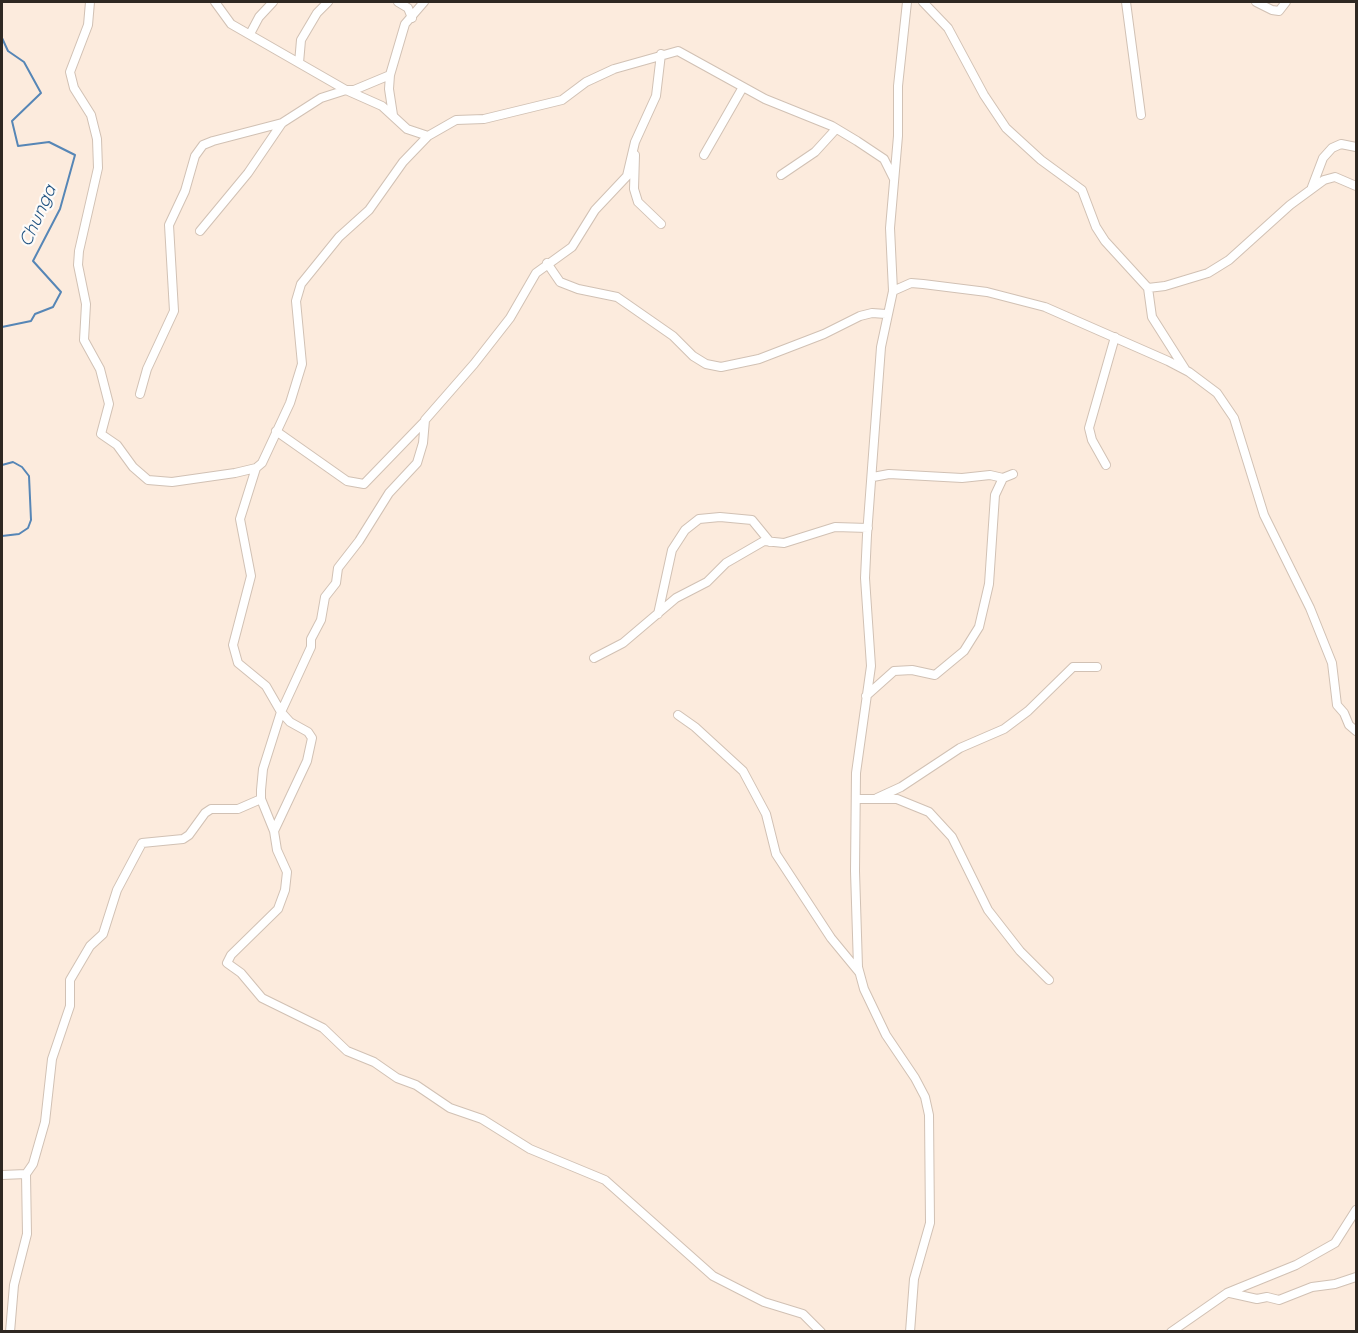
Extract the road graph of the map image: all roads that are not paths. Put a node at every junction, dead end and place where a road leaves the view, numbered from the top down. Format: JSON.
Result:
{"nodes":[{"id":1,"x":90,"y":2,"type":"edge"},
{"id":2,"x":214,"y":2,"type":"edge"},
{"id":3,"x":273,"y":2,"type":"edge"},
{"id":4,"x":327,"y":2,"type":"edge"},
{"id":5,"x":398,"y":2,"type":"edge"},
{"id":6,"x":424,"y":2,"type":"edge"},
{"id":7,"x":907,"y":2,"type":"edge"},
{"id":8,"x":923,"y":2,"type":"edge"},
{"id":9,"x":1126,"y":2,"type":"edge"},
{"id":10,"x":1256,"y":2,"type":"edge"},
{"id":11,"x":1286,"y":2,"type":"edge"},
{"id":12,"x":412,"y":18,"type":"junction"},
{"id":13,"x":250,"y":34,"type":"junction"},
{"id":14,"x":661,"y":54,"type":"junction"},
{"id":15,"x":299,"y":63,"type":"junction"},
{"id":16,"x":390,"y":75,"type":"junction"},
{"id":17,"x":743,"y":87,"type":"junction"},
{"id":18,"x":346,"y":90,"type":"junction"},
{"id":19,"x":393,"y":115,"type":"junction"},
{"id":20,"x":1141,"y":115,"type":"dead end"},
{"id":21,"x":282,"y":123,"type":"junction"},
{"id":22,"x":836,"y":129,"type":"junction"},
{"id":23,"x":428,"y":136,"type":"junction"},
{"id":24,"x":635,"y":142,"type":"junction"},
{"id":25,"x":1356,"y":147,"type":"edge"},
{"id":26,"x":704,"y":155,"type":"dead end"},
{"id":27,"x":781,"y":175,"type":"dead end"},
{"id":28,"x":894,"y":179,"type":"junction"},
{"id":29,"x":1356,"y":186,"type":"edge"},
{"id":30,"x":1311,"y":189,"type":"junction"},
{"id":31,"x":661,"y":224,"type":"dead end"},
{"id":32,"x":200,"y":231,"type":"dead end"},
{"id":33,"x":547,"y":264,"type":"junction"},
{"id":34,"x":1148,"y":288,"type":"junction"},
{"id":35,"x":892,"y":291,"type":"junction"},
{"id":36,"x":886,"y":314,"type":"junction"},
{"id":37,"x":1115,"y":337,"type":"junction"},
{"id":38,"x":1186,"y":370,"type":"junction"},
{"id":39,"x":140,"y":394,"type":"dead end"},
{"id":40,"x":424,"y":422,"type":"junction"},
{"id":41,"x":276,"y":431,"type":"junction"},
{"id":42,"x":1106,"y":465,"type":"dead end"},
{"id":43,"x":256,"y":468,"type":"junction"},
{"id":44,"x":1012,"y":474,"type":"dead end"},
{"id":45,"x":873,"y":477,"type":"junction"},
{"id":46,"x":1003,"y":478,"type":"junction"},
{"id":47,"x":868,"y":528,"type":"junction"},
{"id":48,"x":770,"y":542,"type":"junction"},
{"id":49,"x":658,"y":614,"type":"junction"},
{"id":50,"x":594,"y":658,"type":"dead end"},
{"id":51,"x":1097,"y":667,"type":"dead end"},
{"id":52,"x":866,"y":696,"type":"junction"},
{"id":53,"x":281,"y":712,"type":"junction"},
{"id":54,"x":678,"y":715,"type":"dead end"},
{"id":55,"x":1356,"y":731,"type":"edge"},
{"id":56,"x":261,"y":799,"type":"junction"},
{"id":57,"x":876,"y":799,"type":"junction"},
{"id":58,"x":856,"y":800,"type":"junction"},
{"id":59,"x":274,"y":831,"type":"junction"},
{"id":60,"x":860,"y":973,"type":"junction"},
{"id":61,"x":1049,"y":980,"type":"dead end"},
{"id":62,"x":26,"y":1174,"type":"junction"},
{"id":63,"x":2,"y":1175,"type":"edge"},
{"id":64,"x":1356,"y":1210,"type":"edge"},
{"id":65,"x":1356,"y":1276,"type":"edge"},
{"id":66,"x":1228,"y":1293,"type":"junction"},
{"id":67,"x":10,"y":1332,"type":"edge"},
{"id":68,"x":821,"y":1332,"type":"edge"},
{"id":69,"x":910,"y":1332,"type":"edge"},
{"id":70,"x":1171,"y":1332,"type":"edge"}],
"edges":[{"from":1,"to":43,"type":"street"},
{"from":2,"to":13,"type":"street"},
{"from":3,"to":13,"type":"street"},
{"from":4,"to":15,"type":"street"},
{"from":5,"to":12,"type":"street"},
{"from":6,"to":12,"type":"street"},
{"from":7,"to":28,"type":"street"},
{"from":8,"to":34,"type":"street"},
{"from":9,"to":20,"type":"street"},
{"from":10,"to":11,"type":"street"},
{"from":12,"to":16,"type":"street"},
{"from":13,"to":15,"type":"street"},
{"from":14,"to":17,"type":"street"},
{"from":14,"to":23,"type":"street"},
{"from":14,"to":24,"type":"street"},
{"from":15,"to":18,"type":"street"},
{"from":16,"to":18,"type":"street"},
{"from":16,"to":19,"type":"street"},
{"from":17,"to":22,"type":"street"},
{"from":17,"to":26,"type":"street"},
{"from":18,"to":19,"type":"street"},
{"from":18,"to":21,"type":"street"},
{"from":19,"to":23,"type":"street"},
{"from":21,"to":32,"type":"street"},
{"from":21,"to":39,"type":"street"},
{"from":22,"to":27,"type":"street"},
{"from":22,"to":28,"type":"street"},
{"from":23,"to":41,"type":"street"},
{"from":24,"to":31,"type":"street"},
{"from":24,"to":33,"type":"street"},
{"from":25,"to":30,"type":"street"},
{"from":28,"to":35,"type":"street"},
{"from":29,"to":30,"type":"street"},
{"from":30,"to":34,"type":"street"},
{"from":33,"to":36,"type":"street"},
{"from":33,"to":40,"type":"street"},
{"from":34,"to":38,"type":"street"},
{"from":35,"to":36,"type":"street"},
{"from":35,"to":37,"type":"street"},
{"from":36,"to":45,"type":"street"},
{"from":37,"to":38,"type":"street"},
{"from":37,"to":42,"type":"street"},
{"from":38,"to":55,"type":"street"},
{"from":40,"to":41,"type":"street"},
{"from":40,"to":53,"type":"street"},
{"from":41,"to":43,"type":"street"},
{"from":43,"to":53,"type":"street"},
{"from":44,"to":46,"type":"street"},
{"from":45,"to":46,"type":"street"},
{"from":45,"to":47,"type":"street"},
{"from":46,"to":52,"type":"street"},
{"from":47,"to":48,"type":"street"},
{"from":47,"to":52,"type":"street"},
{"from":48,"to":49,"type":"street"},
{"from":48,"to":49,"type":"street"},
{"from":49,"to":50,"type":"street"},
{"from":51,"to":57,"type":"street"},
{"from":52,"to":58,"type":"street"},
{"from":53,"to":56,"type":"street"},
{"from":53,"to":59,"type":"street"},
{"from":54,"to":60,"type":"street"},
{"from":56,"to":59,"type":"street"},
{"from":56,"to":62,"type":"street"},
{"from":57,"to":58,"type":"street"},
{"from":57,"to":61,"type":"street"},
{"from":58,"to":60,"type":"street"},
{"from":59,"to":68,"type":"street"},
{"from":60,"to":69,"type":"street"},
{"from":62,"to":63,"type":"street"},
{"from":62,"to":67,"type":"street"},
{"from":64,"to":66,"type":"street"},
{"from":65,"to":66,"type":"street"},
{"from":66,"to":70,"type":"street"}]}
